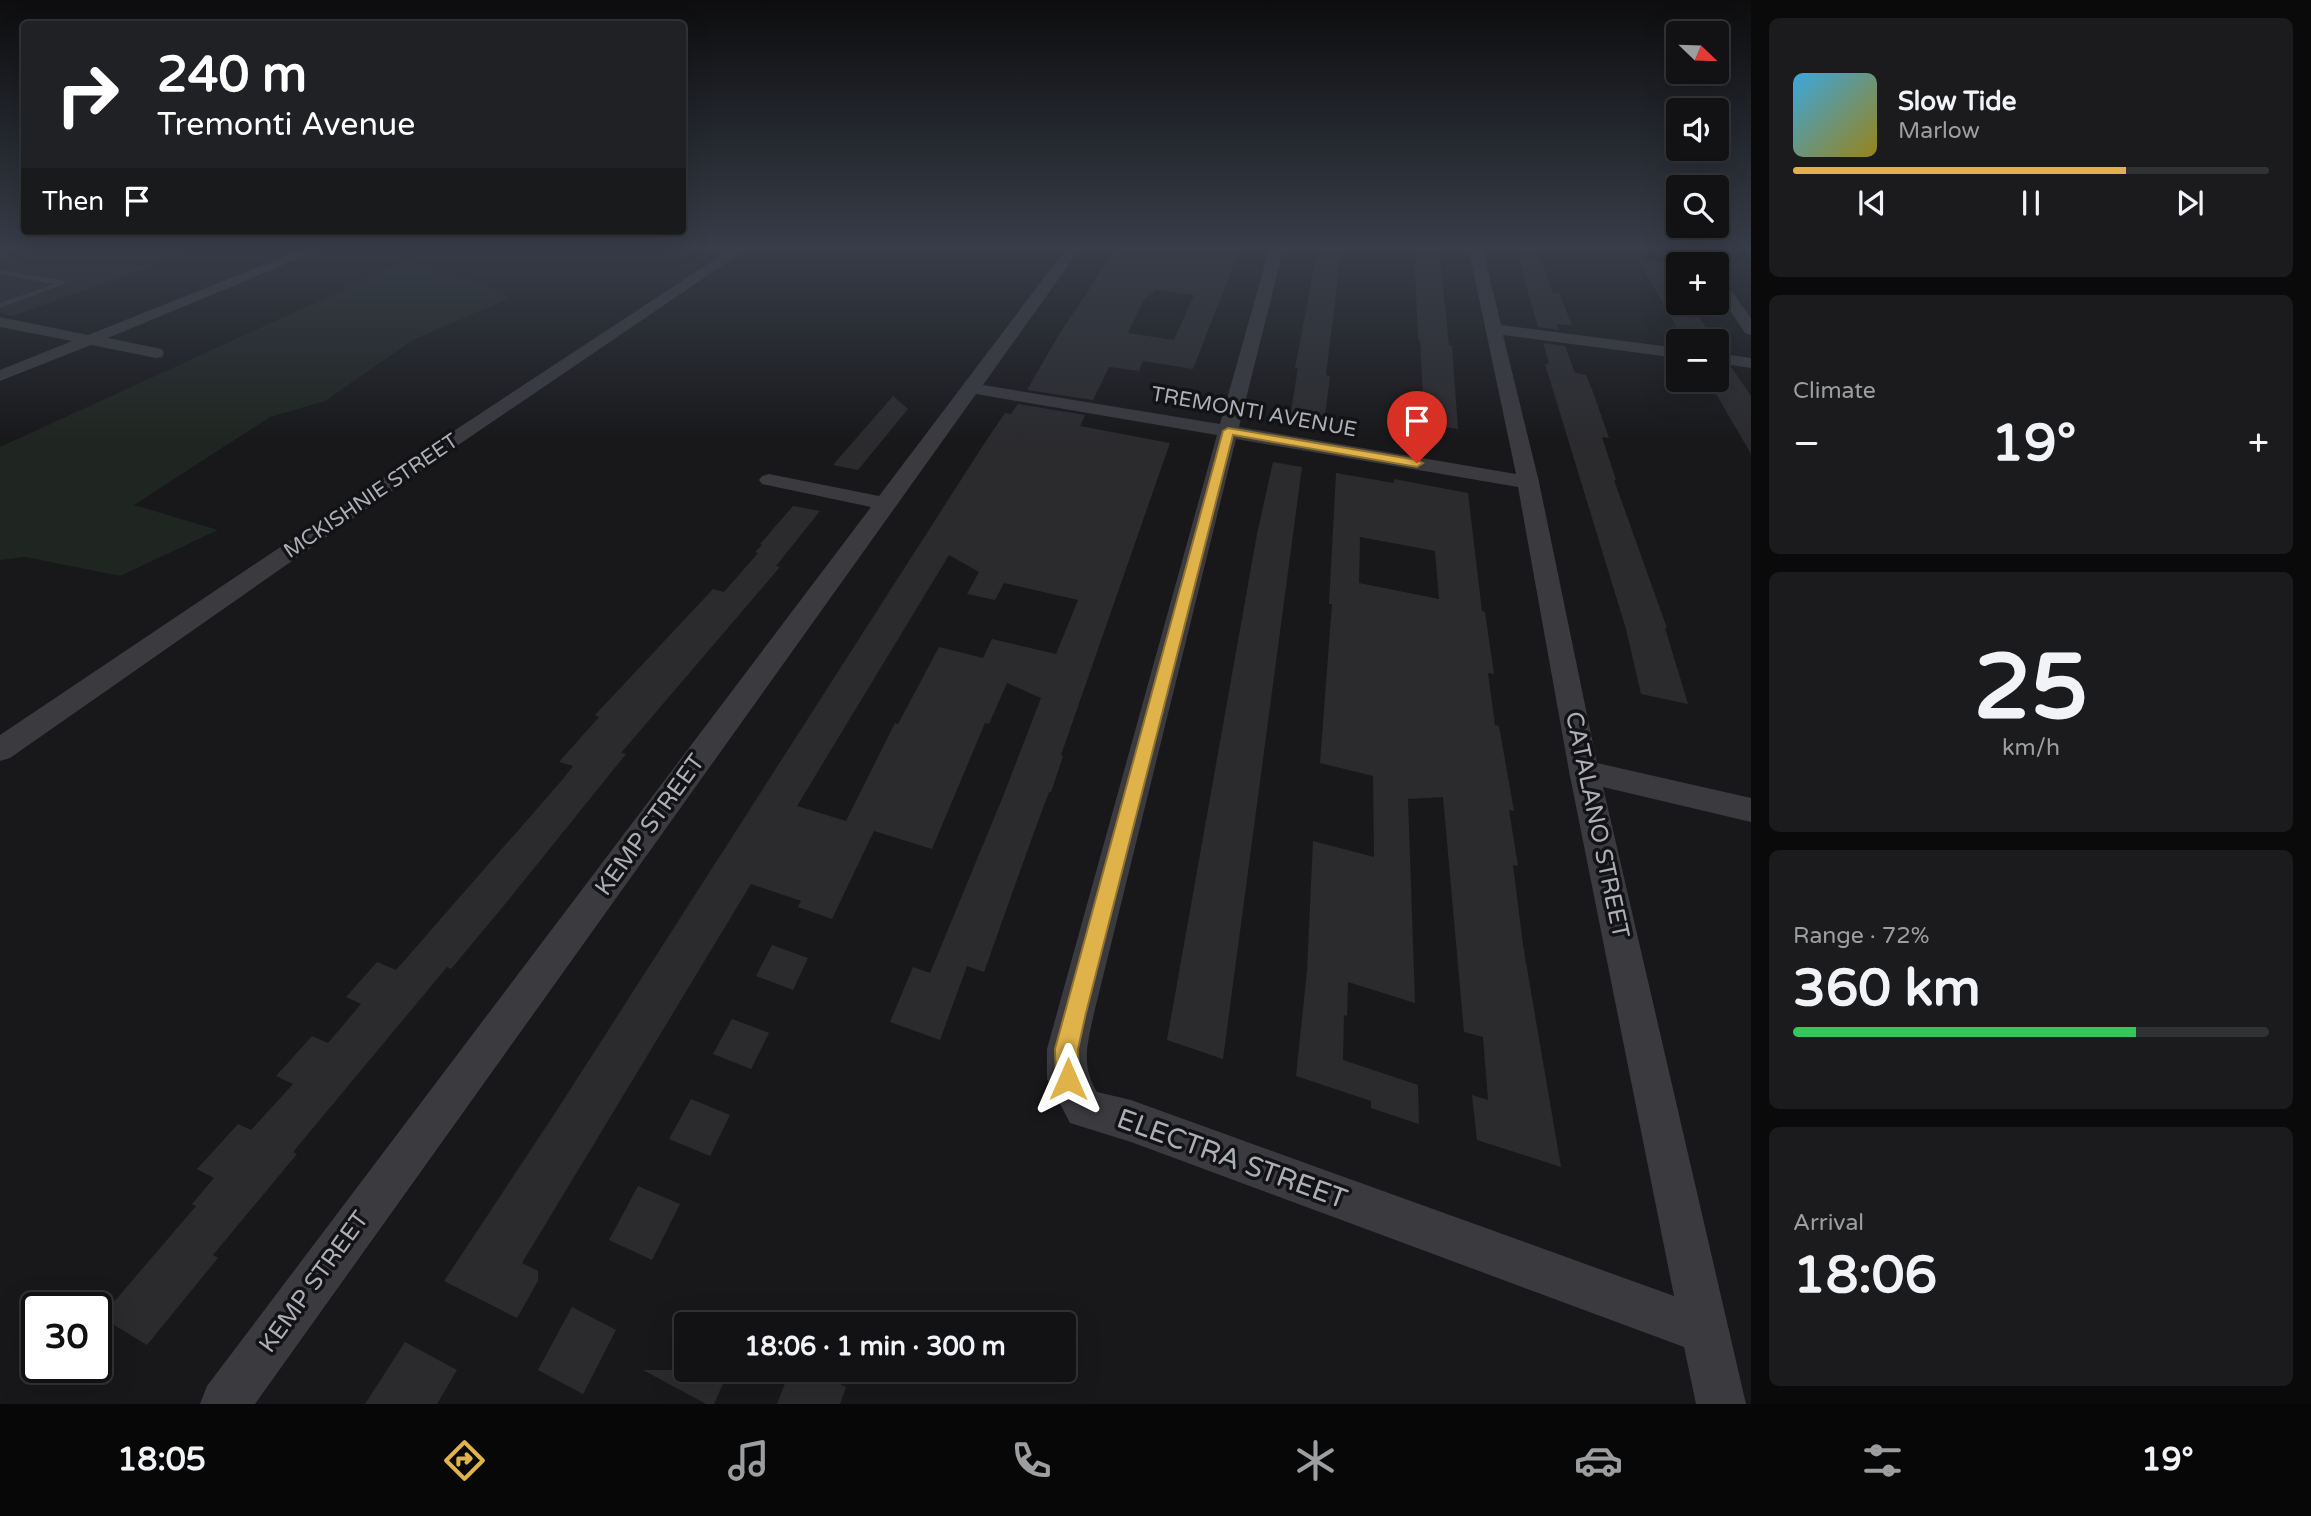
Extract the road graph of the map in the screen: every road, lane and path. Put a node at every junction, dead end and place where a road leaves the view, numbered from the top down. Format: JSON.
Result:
{"nodes":[{"id":1,"x":161,"y":312,"type":"edge"},
{"id":2,"x":646,"y":312,"type":"edge"},
{"id":3,"x":1027,"y":312,"type":"edge"},
{"id":4,"x":1260,"y":312,"type":"edge"},
{"id":5,"x":1490,"y":312,"type":"edge"},
{"id":6,"x":1738,"y":312,"type":"edge"},
{"id":7,"x":0,"y":322,"type":"edge"},
{"id":8,"x":1494,"y":329,"type":"junction"},
{"id":9,"x":1751,"y":330,"type":"edge"},
{"id":10,"x":89,"y":341,"type":"junction"},
{"id":11,"x":1666,"y":351,"type":"edge"},
{"id":12,"x":156,"y":353,"type":"dead end"},
{"id":13,"x":1729,"y":360,"type":"edge"},
{"id":14,"x":1751,"y":363,"type":"edge"},
{"id":15,"x":0,"y":376,"type":"edge"},
{"id":16,"x":971,"y":388,"type":"junction"},
{"id":17,"x":1228,"y":431,"type":"junction"},
{"id":18,"x":769,"y":480,"type":"dead end"},
{"id":19,"x":1528,"y":482,"type":"junction"},
{"id":20,"x":886,"y":503,"type":"junction"},
{"id":21,"x":0,"y":750,"type":"edge"},
{"id":22,"x":1584,"y":771,"type":"junction"},
{"id":23,"x":1751,"y":810,"type":"edge"},
{"id":24,"x":1706,"y":1331,"type":"junction"},
{"id":25,"x":225,"y":1404,"type":"edge"},
{"id":26,"x":1721,"y":1404,"type":"edge"}],
"edges":[{"from":1,"to":10,"type":"street"},
{"from":2,"to":21,"type":"street","name":"MCKISHNIE STREET"},
{"from":3,"to":16,"type":"street","name":"KEMP STREET"},
{"from":4,"to":17,"type":"street","name":"ELECTRA STREET"},
{"from":5,"to":8,"type":"street","name":"CATALANO STREET"},
{"from":6,"to":9,"type":"street"},
{"from":7,"to":10,"type":"street"},
{"from":8,"to":11,"type":"street"},
{"from":8,"to":19,"type":"street","name":"CATALANO STREET"},
{"from":10,"to":12,"type":"street"},
{"from":10,"to":15,"type":"street"},
{"from":13,"to":14,"type":"street"},
{"from":16,"to":17,"type":"street","name":"TREMONTI AVENUE"},
{"from":16,"to":20,"type":"street","name":"KEMP STREET"},
{"from":17,"to":19,"type":"street","name":"TREMONTI AVENUE"},
{"from":17,"to":24,"type":"street","name":"ELECTRA STREET"},
{"from":18,"to":20,"type":"street"},
{"from":19,"to":22,"type":"street","name":"CATALANO STREET"},
{"from":20,"to":25,"type":"street","name":"KEMP STREET"},
{"from":22,"to":23,"type":"street"},
{"from":22,"to":24,"type":"street","name":"CATALANO STREET"},
{"from":24,"to":26,"type":"street","name":"CATALANO STREET"}]}
